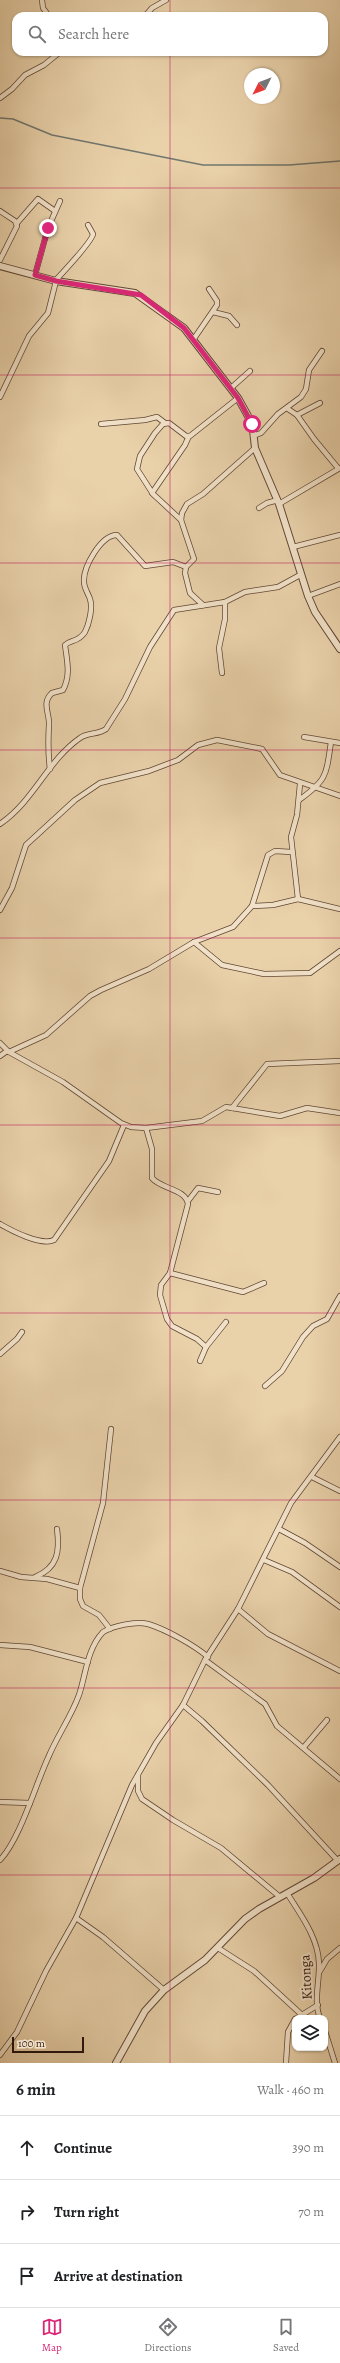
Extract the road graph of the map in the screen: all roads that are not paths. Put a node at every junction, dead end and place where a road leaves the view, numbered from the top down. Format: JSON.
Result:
{"nodes":[{"id":1,"x":42,"y":0,"type":"edge"},
{"id":2,"x":166,"y":0,"type":"edge"},
{"id":3,"x":46,"y":12,"type":"edge"},
{"id":4,"x":148,"y":12,"type":"edge"},
{"id":5,"x":55,"y":56,"type":"edge"},
{"id":6,"x":0,"y":98,"type":"edge"},
{"id":7,"x":60,"y":201,"type":"dead end"},
{"id":8,"x":0,"y":211,"type":"edge"},
{"id":9,"x":55,"y":211,"type":"junction"},
{"id":10,"x":17,"y":223,"type":"junction"},
{"id":11,"x":88,"y":225,"type":"dead end"},
{"id":12,"x":0,"y":260,"type":"edge"},
{"id":13,"x":0,"y":266,"type":"edge"},
{"id":14,"x":35,"y":275,"type":"junction"},
{"id":15,"x":56,"y":281,"type":"junction"},
{"id":16,"x":209,"y":289,"type":"dead end"},
{"id":17,"x":213,"y":312,"type":"junction"},
{"id":18,"x":237,"y":325,"type":"dead end"},
{"id":19,"x":193,"y":340,"type":"junction"},
{"id":20,"x":322,"y":351,"type":"dead end"},
{"id":21,"x":250,"y":371,"type":"dead end"},
{"id":22,"x":231,"y":388,"type":"junction"},
{"id":23,"x":0,"y":397,"type":"edge"},
{"id":24,"x":238,"y":398,"type":"junction"},
{"id":25,"x":320,"y":403,"type":"dead end"},
{"id":26,"x":288,"y":409,"type":"junction"},
{"id":27,"x":297,"y":415,"type":"junction"},
{"id":28,"x":165,"y":423,"type":"junction"},
{"id":29,"x":101,"y":424,"type":"dead end"},
{"id":30,"x":189,"y":436,"type":"junction"},
{"id":31,"x":254,"y":436,"type":"junction"},
{"id":32,"x":255,"y":448,"type":"junction"},
{"id":33,"x":334,"y":462,"type":"junction"},
{"id":34,"x":340,"y":462,"type":"edge"},
{"id":35,"x":339,"y":468,"type":"edge"},
{"id":36,"x":152,"y":493,"type":"junction"},
{"id":37,"x":279,"y":502,"type":"junction"},
{"id":38,"x":258,"y":508,"type":"dead end"},
{"id":39,"x":181,"y":520,"type":"junction"},
{"id":40,"x":340,"y":535,"type":"edge"},
{"id":41,"x":293,"y":547,"type":"junction"},
{"id":42,"x":186,"y":567,"type":"junction"},
{"id":43,"x":300,"y":575,"type":"junction"},
{"id":44,"x":340,"y":584,"type":"edge"},
{"id":45,"x":308,"y":596,"type":"junction"},
{"id":46,"x":226,"y":602,"type":"junction"},
{"id":47,"x":203,"y":605,"type":"junction"},
{"id":48,"x":340,"y":649,"type":"edge"},
{"id":49,"x":222,"y":673,"type":"dead end"},
{"id":50,"x":304,"y":737,"type":"dead end"},
{"id":51,"x":331,"y":742,"type":"junction"},
{"id":52,"x":340,"y":743,"type":"edge"},
{"id":53,"x":50,"y":769,"type":"junction"},
{"id":54,"x":300,"y":784,"type":"junction"},
{"id":55,"x":316,"y":788,"type":"junction"},
{"id":56,"x":340,"y":796,"type":"edge"},
{"id":57,"x":299,"y":800,"type":"junction"},
{"id":58,"x":0,"y":824,"type":"edge"},
{"id":59,"x":292,"y":852,"type":"junction"},
{"id":60,"x":298,"y":899,"type":"junction"},
{"id":61,"x":252,"y":906,"type":"junction"},
{"id":62,"x":340,"y":909,"type":"edge"},
{"id":63,"x":0,"y":910,"type":"edge"},
{"id":64,"x":194,"y":942,"type":"junction"},
{"id":65,"x":340,"y":951,"type":"edge"},
{"id":66,"x":0,"y":1043,"type":"edge"},
{"id":67,"x":8,"y":1051,"type":"junction"},
{"id":68,"x":0,"y":1056,"type":"edge"},
{"id":69,"x":340,"y":1060,"type":"edge"},
{"id":70,"x":232,"y":1108,"type":"junction"},
{"id":71,"x":340,"y":1113,"type":"edge"},
{"id":72,"x":124,"y":1125,"type":"junction"},
{"id":73,"x":146,"y":1128,"type":"junction"},
{"id":74,"x":218,"y":1192,"type":"dead end"},
{"id":75,"x":188,"y":1201,"type":"junction"},
{"id":76,"x":0,"y":1224,"type":"edge"},
{"id":77,"x":170,"y":1273,"type":"junction"},
{"id":78,"x":264,"y":1283,"type":"dead end"},
{"id":79,"x":340,"y":1296,"type":"edge"},
{"id":80,"x":226,"y":1322,"type":"dead end"},
{"id":81,"x":22,"y":1332,"type":"dead end"},
{"id":82,"x":206,"y":1347,"type":"junction"},
{"id":83,"x":0,"y":1354,"type":"edge"},
{"id":84,"x":200,"y":1360,"type":"dead end"},
{"id":85,"x":265,"y":1386,"type":"dead end"},
{"id":86,"x":111,"y":1429,"type":"dead end"},
{"id":87,"x":340,"y":1437,"type":"edge"},
{"id":88,"x":312,"y":1477,"type":"junction"},
{"id":89,"x":340,"y":1491,"type":"edge"},
{"id":90,"x":279,"y":1528,"type":"junction"},
{"id":91,"x":57,"y":1529,"type":"dead end"},
{"id":92,"x":264,"y":1560,"type":"junction"},
{"id":93,"x":340,"y":1567,"type":"edge"},
{"id":94,"x":0,"y":1571,"type":"edge"},
{"id":95,"x":35,"y":1577,"type":"junction"},
{"id":96,"x":80,"y":1588,"type":"junction"},
{"id":97,"x":340,"y":1606,"type":"edge"},
{"id":98,"x":238,"y":1609,"type":"junction"},
{"id":99,"x":110,"y":1629,"type":"junction"},
{"id":100,"x":0,"y":1645,"type":"edge"},
{"id":101,"x":206,"y":1658,"type":"junction"},
{"id":102,"x":88,"y":1662,"type":"junction"},
{"id":103,"x":340,"y":1671,"type":"edge"},
{"id":104,"x":183,"y":1705,"type":"junction"},
{"id":105,"x":327,"y":1720,"type":"dead end"},
{"id":106,"x":304,"y":1747,"type":"junction"},
{"id":107,"x":138,"y":1775,"type":"junction"},
{"id":108,"x":340,"y":1779,"type":"edge"},
{"id":109,"x":0,"y":1802,"type":"edge"},
{"id":110,"x":30,"y":1803,"type":"junction"},
{"id":111,"x":0,"y":1860,"type":"edge"},
{"id":112,"x":339,"y":1860,"type":"edge"},
{"id":113,"x":287,"y":1893,"type":"junction"},
{"id":114,"x":280,"y":1897,"type":"junction"},
{"id":115,"x":76,"y":1918,"type":"junction"},
{"id":116,"x":218,"y":1948,"type":"junction"},
{"id":117,"x":340,"y":1948,"type":"edge"},
{"id":118,"x":318,"y":1975,"type":"junction"},
{"id":119,"x":164,"y":1990,"type":"junction"},
{"id":120,"x":318,"y":2005,"type":"junction"},
{"id":121,"x":302,"y":2015,"type":"joint"},
{"id":122,"x":320,"y":2015,"type":"edge"},
{"id":123,"x":292,"y":2026,"type":"edge"},
{"id":124,"x":328,"y":2040,"type":"edge"},
{"id":125,"x":0,"y":2055,"type":"edge"},
{"id":126,"x":119,"y":2062,"type":"edge"},
{"id":127,"x":286,"y":2063,"type":"edge"},
{"id":128,"x":336,"y":2063,"type":"edge"}],
"edges":[{"from":1,"to":3,"type":"street"},
{"from":2,"to":4,"type":"street"},
{"from":5,"to":6,"type":"street"},
{"from":7,"to":9,"type":"street"},
{"from":8,"to":10,"type":"street"},
{"from":9,"to":10,"type":"street"},
{"from":9,"to":14,"type":"street"},
{"from":10,"to":12,"type":"street"},
{"from":11,"to":15,"type":"street"},
{"from":13,"to":14,"type":"street"},
{"from":14,"to":15,"type":"street"},
{"from":15,"to":19,"type":"street"},
{"from":15,"to":23,"type":"street"},
{"from":16,"to":17,"type":"street"},
{"from":17,"to":18,"type":"street"},
{"from":17,"to":19,"type":"street"},
{"from":19,"to":22,"type":"street"},
{"from":20,"to":26,"type":"street"},
{"from":21,"to":22,"type":"street"},
{"from":22,"to":24,"type":"street"},
{"from":24,"to":30,"type":"street"},
{"from":24,"to":31,"type":"street"},
{"from":25,"to":27,"type":"street"},
{"from":26,"to":27,"type":"street"},
{"from":26,"to":31,"type":"street"},
{"from":27,"to":33,"type":"street"},
{"from":28,"to":29,"type":"street"},
{"from":28,"to":30,"type":"street"},
{"from":28,"to":36,"type":"street"},
{"from":30,"to":36,"type":"street"},
{"from":31,"to":32,"type":"street"},
{"from":32,"to":37,"type":"street"},
{"from":32,"to":39,"type":"street"},
{"from":33,"to":34,"type":"street"},
{"from":33,"to":35,"type":"street"},
{"from":35,"to":37,"type":"street"},
{"from":36,"to":39,"type":"street"},
{"from":37,"to":38,"type":"street"},
{"from":37,"to":41,"type":"street"},
{"from":39,"to":42,"type":"street"},
{"from":40,"to":41,"type":"street"},
{"from":41,"to":43,"type":"street"},
{"from":42,"to":47,"type":"street"},
{"from":42,"to":53,"type":"street"},
{"from":43,"to":45,"type":"street"},
{"from":43,"to":46,"type":"street"},
{"from":44,"to":45,"type":"street"},
{"from":45,"to":48,"type":"street"},
{"from":46,"to":47,"type":"street"},
{"from":46,"to":49,"type":"street"},
{"from":47,"to":53,"type":"street"},
{"from":50,"to":51,"type":"street"},
{"from":51,"to":52,"type":"street"},
{"from":51,"to":55,"type":"street"},
{"from":53,"to":58,"type":"street"},
{"from":54,"to":55,"type":"street"},
{"from":54,"to":57,"type":"street"},
{"from":54,"to":63,"type":"street"},
{"from":55,"to":56,"type":"street"},
{"from":55,"to":57,"type":"street"},
{"from":57,"to":59,"type":"street"},
{"from":59,"to":60,"type":"street"},
{"from":59,"to":61,"type":"street"},
{"from":60,"to":61,"type":"street"},
{"from":60,"to":62,"type":"street"},
{"from":61,"to":64,"type":"street"},
{"from":64,"to":65,"type":"street"},
{"from":64,"to":67,"type":"street"},
{"from":66,"to":67,"type":"street"},
{"from":67,"to":68,"type":"street"},
{"from":67,"to":72,"type":"street"},
{"from":69,"to":70,"type":"street"},
{"from":70,"to":71,"type":"street"},
{"from":70,"to":73,"type":"street"},
{"from":72,"to":73,"type":"street"},
{"from":72,"to":76,"type":"street"},
{"from":73,"to":75,"type":"street"},
{"from":74,"to":75,"type":"street"},
{"from":75,"to":77,"type":"street"},
{"from":77,"to":78,"type":"street"},
{"from":77,"to":82,"type":"street"},
{"from":79,"to":85,"type":"street"},
{"from":80,"to":82,"type":"street"},
{"from":81,"to":83,"type":"street"},
{"from":82,"to":84,"type":"street"},
{"from":86,"to":96,"type":"street"},
{"from":87,"to":88,"type":"street"},
{"from":88,"to":89,"type":"street"},
{"from":88,"to":90,"type":"street"},
{"from":90,"to":92,"type":"street"},
{"from":90,"to":93,"type":"street"},
{"from":91,"to":95,"type":"street"},
{"from":92,"to":97,"type":"street"},
{"from":92,"to":98,"type":"street"},
{"from":94,"to":95,"type":"street"},
{"from":95,"to":96,"type":"street"},
{"from":96,"to":99,"type":"street"},
{"from":98,"to":101,"type":"street"},
{"from":98,"to":103,"type":"street"},
{"from":99,"to":101,"type":"street"},
{"from":99,"to":102,"type":"street"},
{"from":100,"to":102,"type":"street"},
{"from":101,"to":104,"type":"street"},
{"from":101,"to":106,"type":"street"},
{"from":102,"to":110,"type":"street"},
{"from":104,"to":107,"type":"street"},
{"from":104,"to":112,"type":"street"},
{"from":105,"to":106,"type":"street"},
{"from":106,"to":108,"type":"street"},
{"from":107,"to":114,"type":"street"},
{"from":107,"to":115,"type":"street"},
{"from":109,"to":110,"type":"street"},
{"from":110,"to":111,"type":"street"},
{"from":112,"to":113,"type":"street"},
{"from":113,"to":114,"type":"street"},
{"from":113,"to":118,"type":"street","name":"Kitonga"},
{"from":114,"to":116,"type":"street"},
{"from":115,"to":119,"type":"street"},
{"from":115,"to":125,"type":"street"},
{"from":116,"to":119,"type":"street"},
{"from":116,"to":121,"type":"street"},
{"from":117,"to":118,"type":"street"},
{"from":118,"to":120,"type":"street","name":"Kitonga"},
{"from":119,"to":126,"type":"street"},
{"from":120,"to":121,"type":"street"},
{"from":120,"to":122,"type":"street","name":"Kitonga"},
{"from":123,"to":127,"type":"street"},
{"from":124,"to":128,"type":"street"}]}
